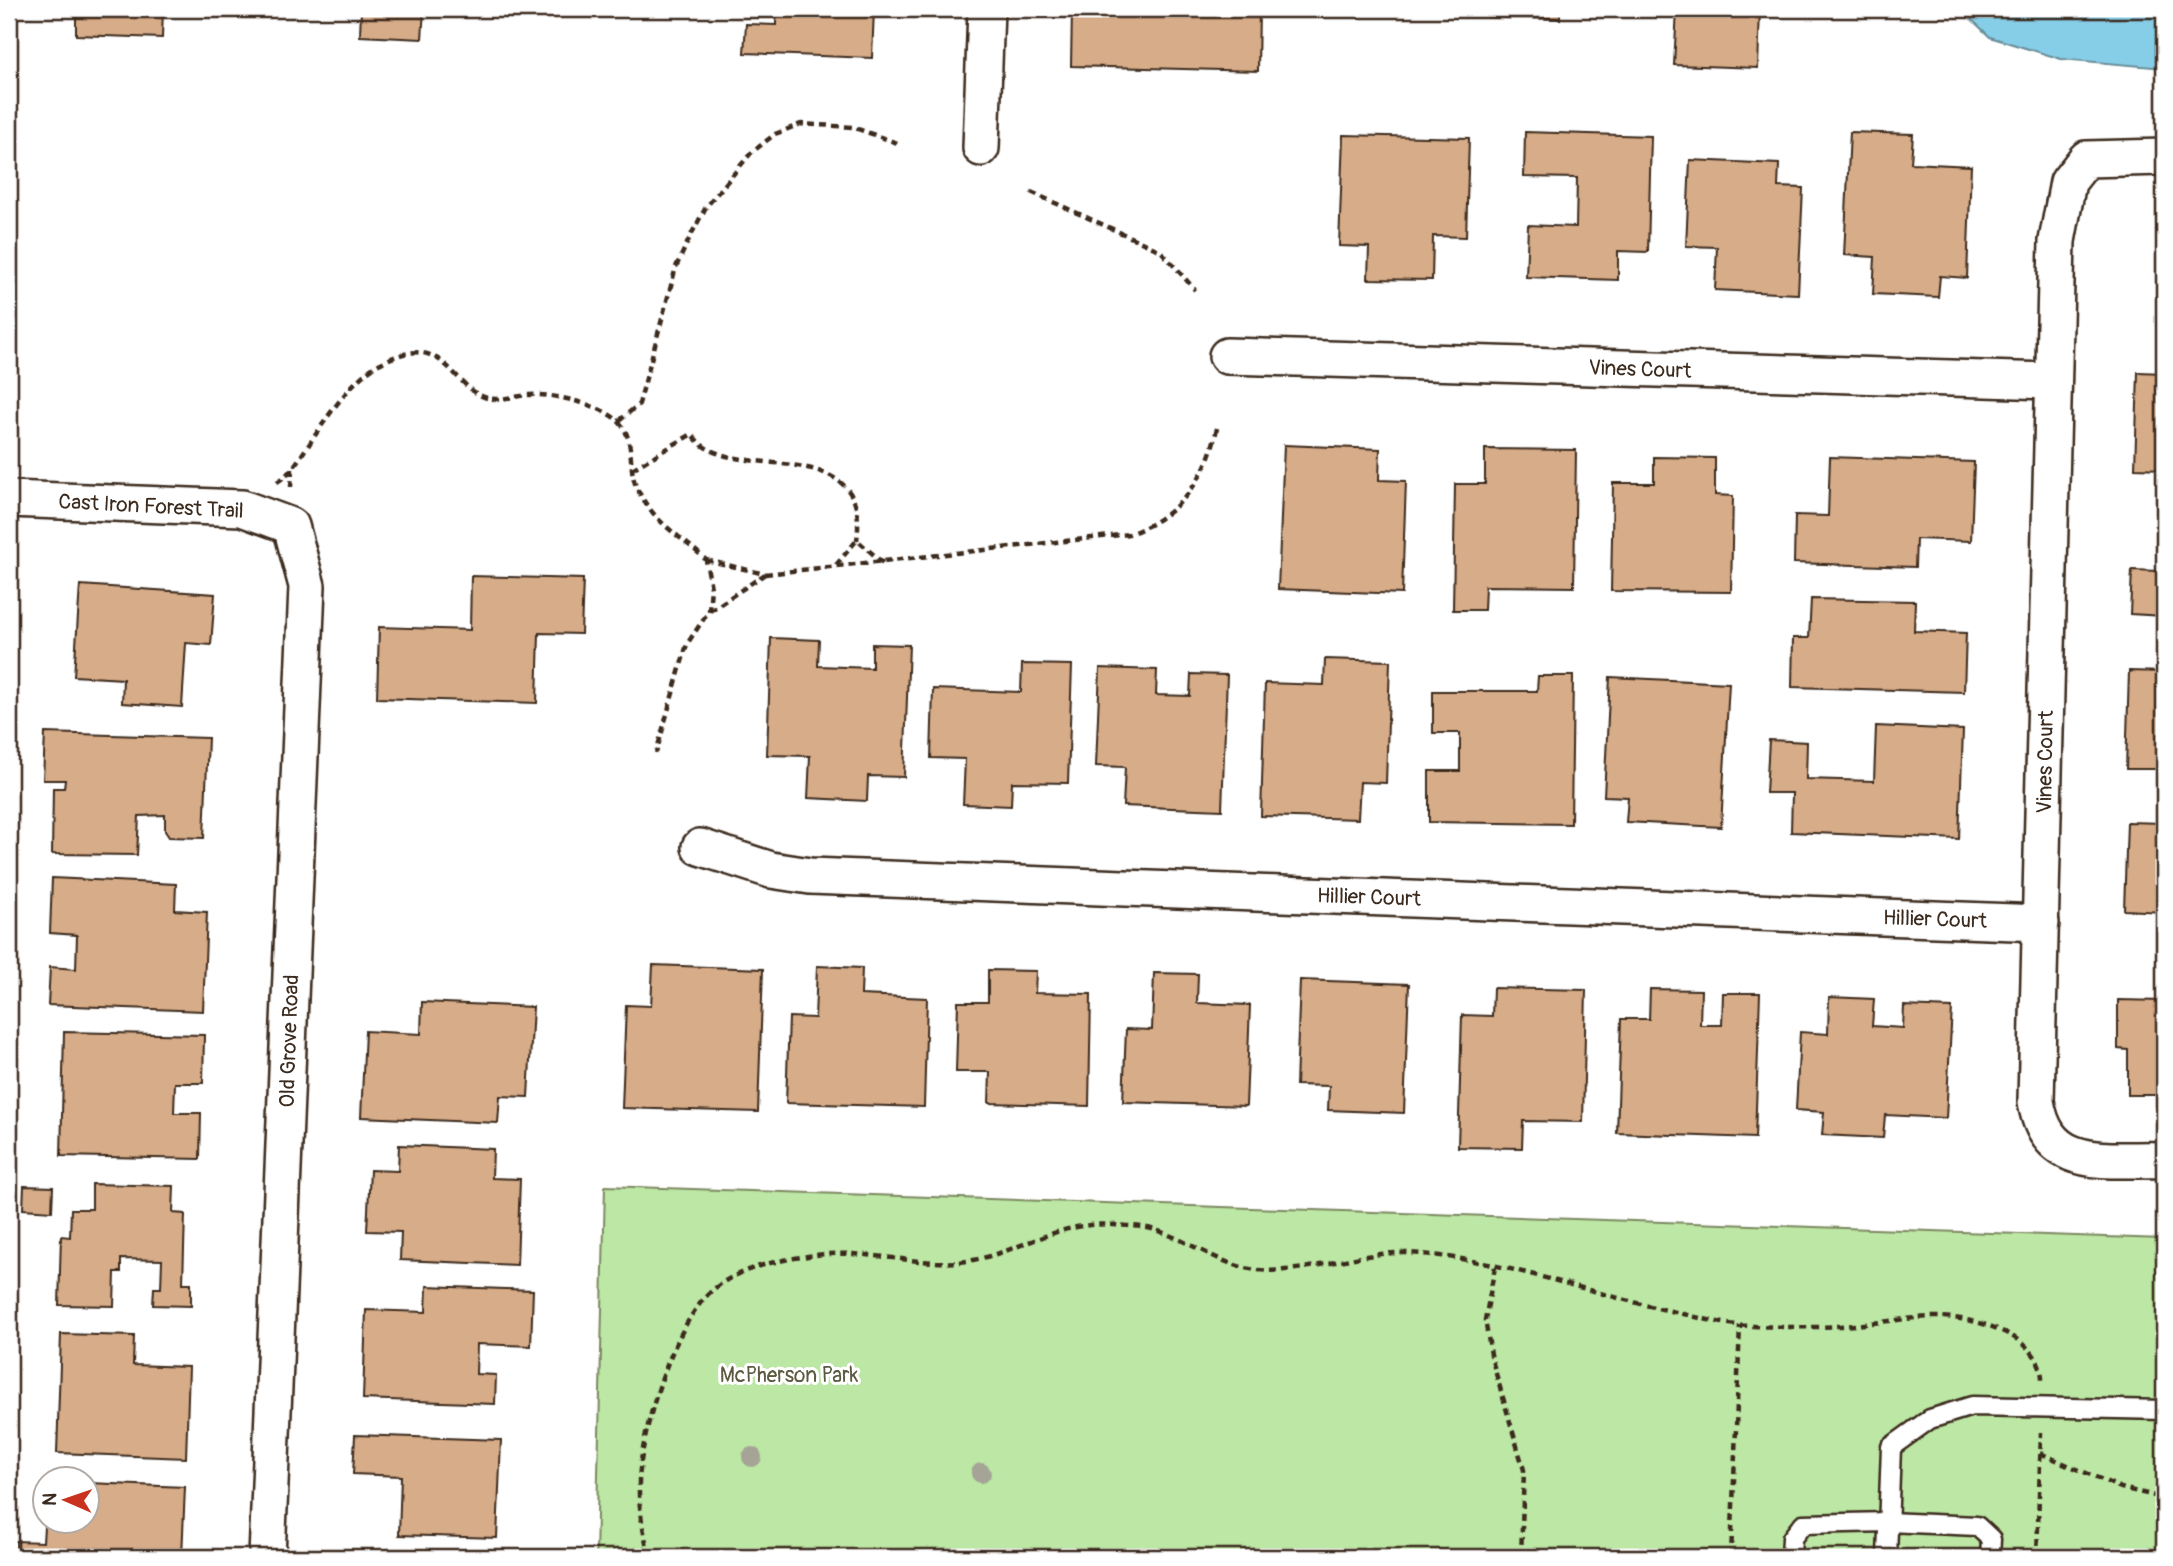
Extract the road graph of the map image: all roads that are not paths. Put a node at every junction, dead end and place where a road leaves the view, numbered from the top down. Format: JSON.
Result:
{"nodes":[{"id":1,"x":986,"y":9,"type":"edge"},
{"id":2,"x":981,"y":148,"type":"dead end"},
{"id":3,"x":2164,"y":157,"type":"edge"},
{"id":4,"x":1227,"y":356,"type":"dead end"},
{"id":5,"x":2053,"y":381,"type":"junction"},
{"id":6,"x":9,"y":499,"type":"edge"},
{"id":7,"x":291,"y":526,"type":"joint"},
{"id":8,"x":700,"y":847,"type":"dead end"},
{"id":9,"x":2041,"y":923,"type":"junction"},
{"id":10,"x":2164,"y":1160,"type":"edge"},
{"id":11,"x":2164,"y":1410,"type":"edge"},
{"id":12,"x":1888,"y":1522,"type":"junction"},
{"id":13,"x":267,"y":1557,"type":"edge"},
{"id":14,"x":1791,"y":1557,"type":"edge"},
{"id":15,"x":1887,"y":1557,"type":"edge"},
{"id":16,"x":1990,"y":1557,"type":"edge"}],
"edges":[{"from":1,"to":2,"type":"street"},
{"from":3,"to":5,"type":"street","name":"Vines Court"},
{"from":4,"to":5,"type":"street","name":"Vines Court"},
{"from":5,"to":9,"type":"street","name":"Vines Court"},
{"from":6,"to":7,"type":"street","name":"Cast Iron Forest Trail"},
{"from":7,"to":13,"type":"street","name":"Old Grove Road"},
{"from":8,"to":9,"type":"street","name":"Hillier Court"},
{"from":9,"to":10,"type":"street","name":"Vines Court"},
{"from":11,"to":12,"type":"lane"},
{"from":12,"to":14,"type":"lane"},
{"from":12,"to":15,"type":"lane"},
{"from":12,"to":16,"type":"lane"}]}
